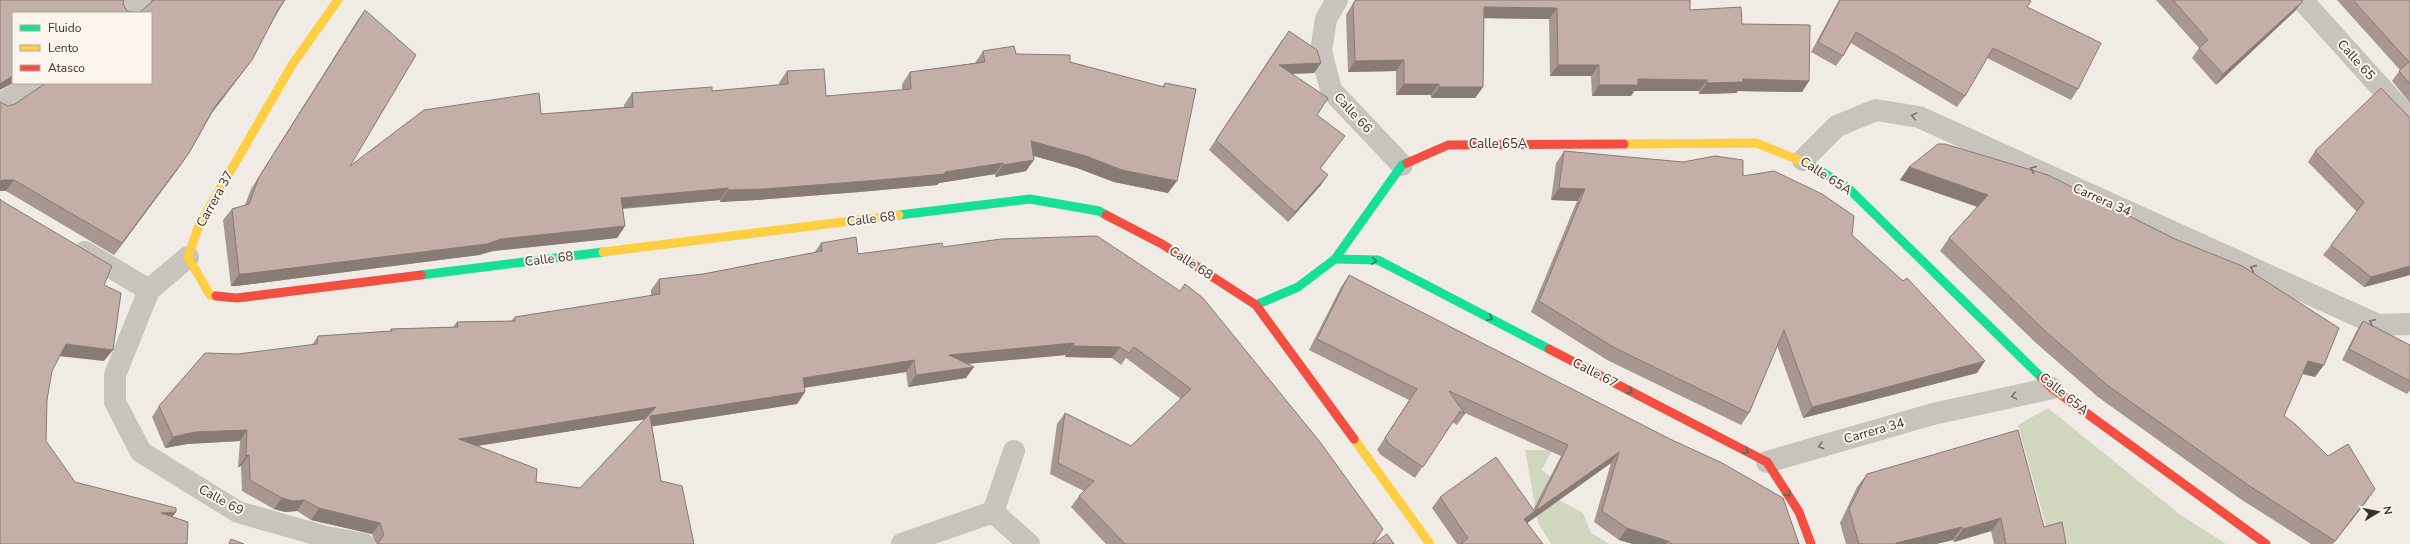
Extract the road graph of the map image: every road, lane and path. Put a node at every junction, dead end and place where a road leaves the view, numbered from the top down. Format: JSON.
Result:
{"nodes":[{"id":1,"x":140,"y":0,"type":"edge"},
{"id":2,"x":338,"y":0,"type":"edge"},
{"id":3,"x":1337,"y":0,"type":"edge"},
{"id":4,"x":2302,"y":0,"type":"edge"},
{"id":5,"x":128,"y":12,"type":"edge"},
{"id":6,"x":32,"y":84,"type":"edge"},
{"id":7,"x":0,"y":105,"type":"edge"},
{"id":8,"x":2410,"y":120,"type":"edge"},
{"id":9,"x":1803,"y":160,"type":"junction"},
{"id":10,"x":1402,"y":165,"type":"junction"},
{"id":11,"x":68,"y":242,"type":"edge"},
{"id":12,"x":188,"y":257,"type":"junction"},
{"id":13,"x":1335,"y":258,"type":"junction"},
{"id":14,"x":149,"y":290,"type":"junction"},
{"id":15,"x":1256,"y":305,"type":"junction"},
{"id":16,"x":2410,"y":324,"type":"edge"},
{"id":17,"x":2052,"y":388,"type":"junction"},
{"id":18,"x":1014,"y":451,"type":"dead end"},
{"id":19,"x":1767,"y":462,"type":"junction"},
{"id":20,"x":993,"y":512,"type":"junction"},
{"id":21,"x":364,"y":544,"type":"edge"},
{"id":22,"x":902,"y":544,"type":"edge"},
{"id":23,"x":1029,"y":544,"type":"edge"},
{"id":24,"x":1430,"y":544,"type":"edge"},
{"id":25,"x":1811,"y":544,"type":"edge"},
{"id":26,"x":2266,"y":544,"type":"edge"}],
"edges":[{"from":1,"to":5,"type":"street"},
{"from":2,"to":12,"type":"main road","name":"Carrera 37"},
{"from":3,"to":10,"type":"street","name":"Calle 66"},
{"from":4,"to":8,"type":"street","name":"Calle 65"},
{"from":6,"to":7,"type":"street"},
{"from":9,"to":10,"type":"main road","name":"Calle 65A"},
{"from":16,"to":9,"type":"street","name":"Carrera 34","one_way":true},
{"from":9,"to":17,"type":"main road","name":"Calle 65A"},
{"from":10,"to":13,"type":"main road"},
{"from":11,"to":14,"type":"street"},
{"from":12,"to":14,"type":"street"},
{"from":12,"to":15,"type":"main road","name":"Calle 68"},
{"from":13,"to":15,"type":"main road"},
{"from":13,"to":19,"type":"main road","name":"Calle 67","one_way":true},
{"from":14,"to":21,"type":"street","name":"Calle 69"},
{"from":15,"to":24,"type":"main road","name":"Calle 68"},
{"from":17,"to":19,"type":"street","name":"Carrera 34","one_way":true},
{"from":17,"to":26,"type":"main road","name":"Calle 65A"},
{"from":18,"to":20,"type":"street"},
{"from":19,"to":25,"type":"main road","name":"Calle 67","one_way":true},
{"from":20,"to":22,"type":"street"},
{"from":20,"to":23,"type":"street"}]}
